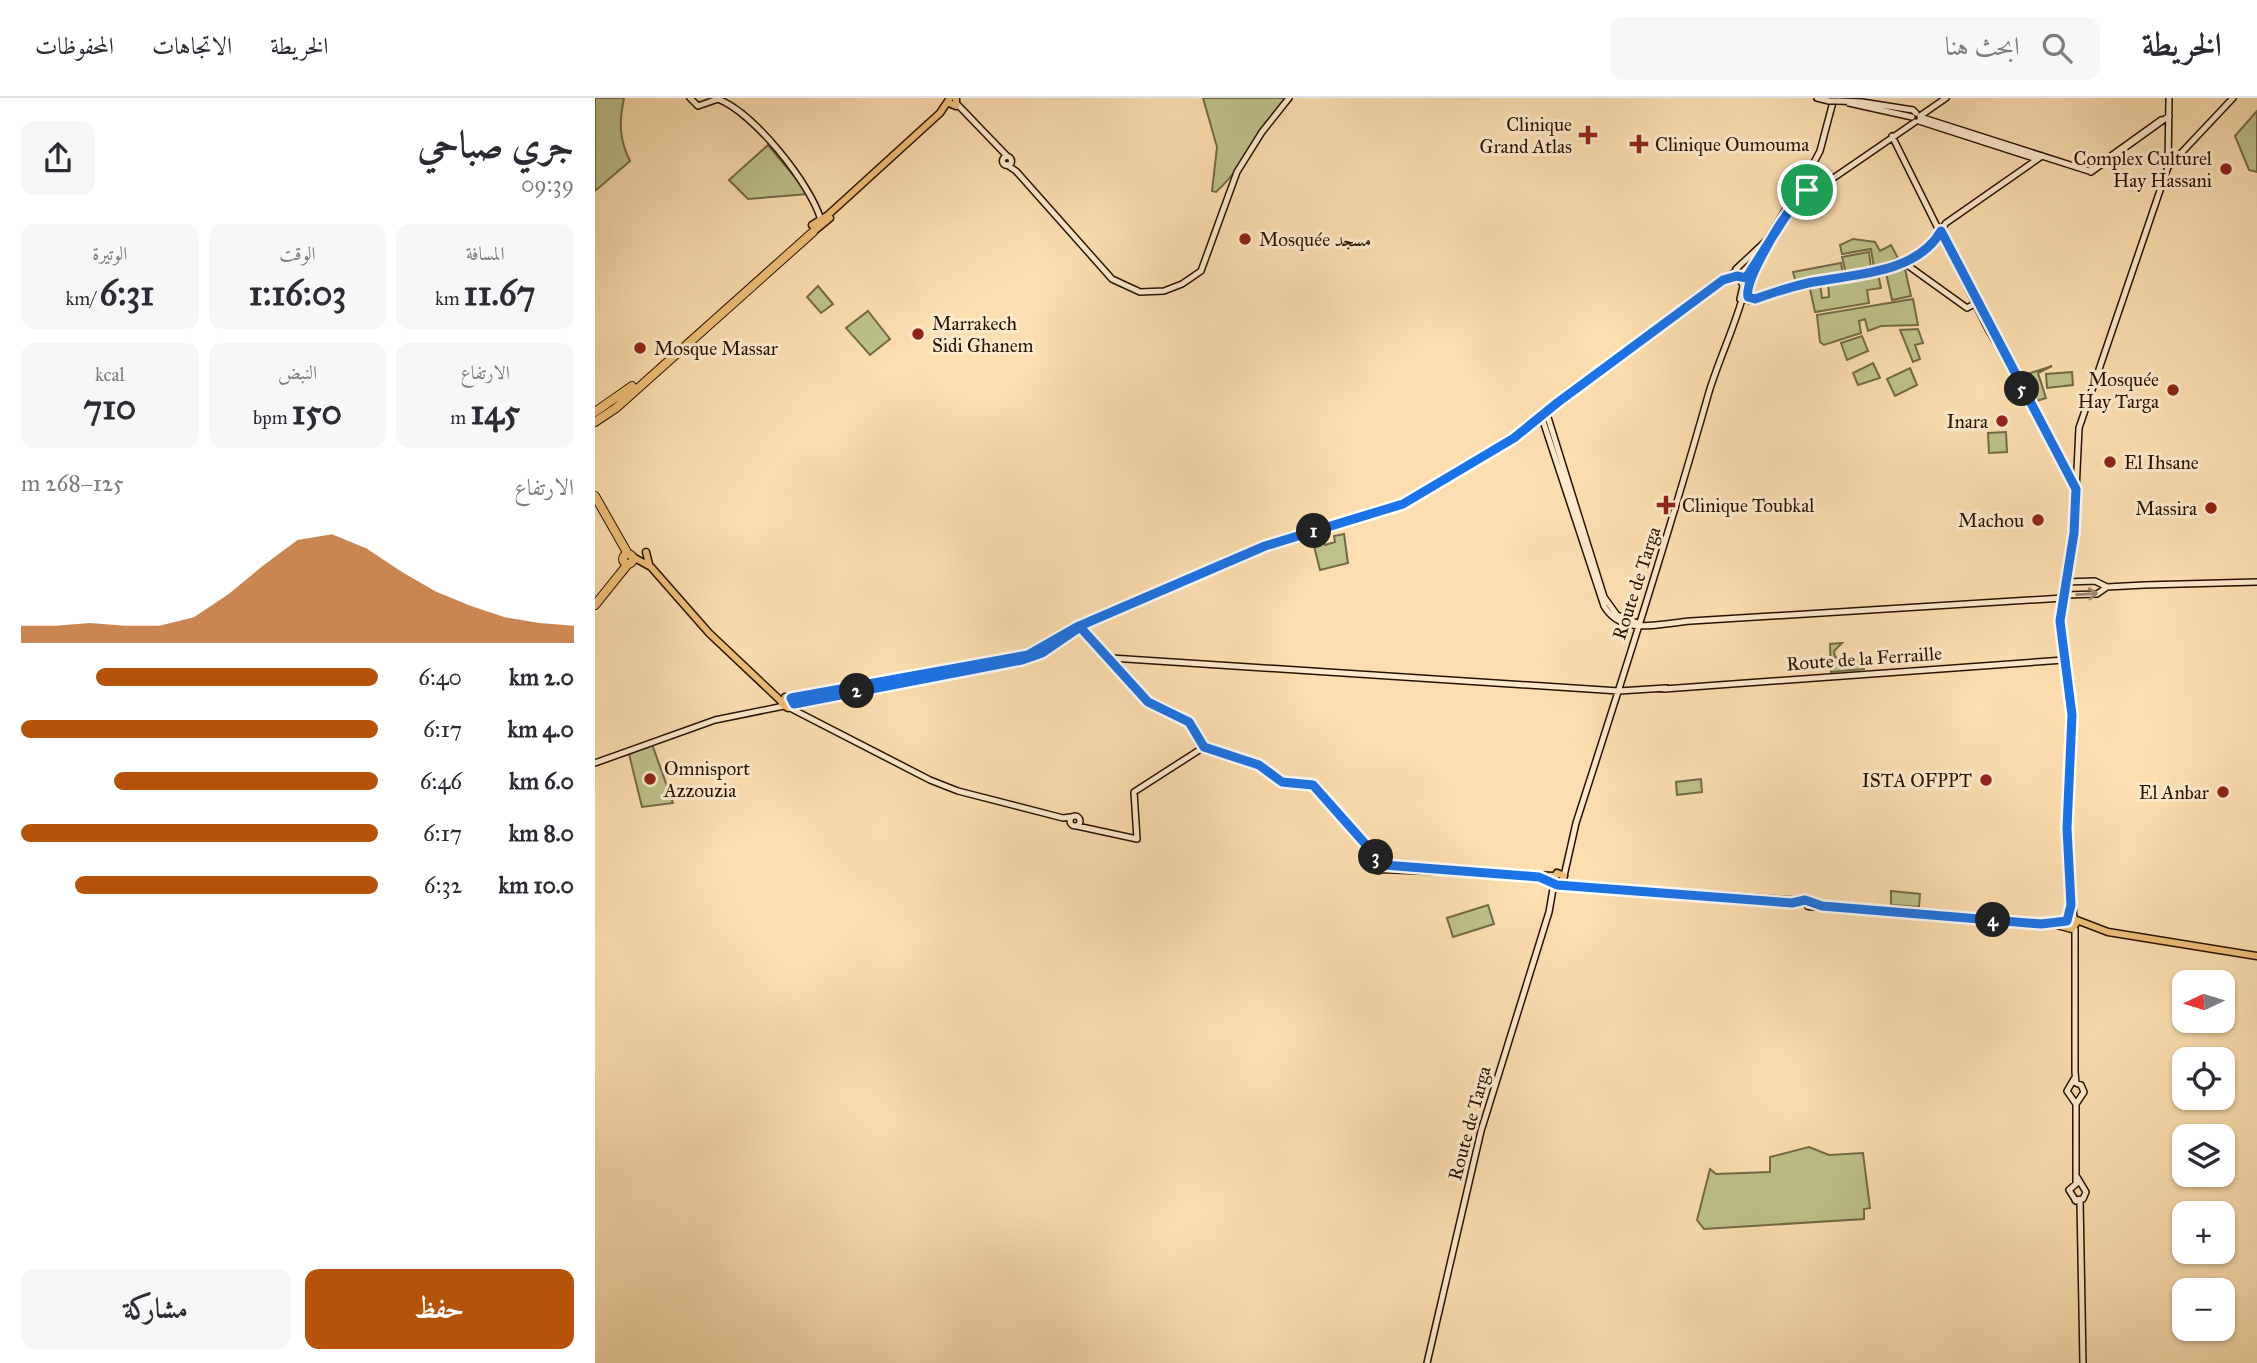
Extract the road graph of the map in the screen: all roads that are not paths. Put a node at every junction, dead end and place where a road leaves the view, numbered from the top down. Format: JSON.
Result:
{"nodes":[{"id":1,"x":690,"y":98,"type":"edge"},
{"id":2,"x":1289,"y":98,"type":"edge"},
{"id":3,"x":1817,"y":98,"type":"edge"},
{"id":4,"x":1946,"y":98,"type":"edge"},
{"id":5,"x":2169,"y":98,"type":"edge"},
{"id":6,"x":2233,"y":98,"type":"edge"},
{"id":7,"x":1836,"y":100,"type":"edge"},
{"id":8,"x":955,"y":101,"type":"edge"},
{"id":9,"x":1917,"y":116,"type":"junction"},
{"id":10,"x":2169,"y":116,"type":"junction"},
{"id":11,"x":2163,"y":122,"type":"junction"},
{"id":12,"x":2169,"y":131,"type":"junction"},
{"id":13,"x":1892,"y":136,"type":"junction"},
{"id":14,"x":2040,"y":157,"type":"junction"},
{"id":15,"x":2168,"y":167,"type":"junction"},
{"id":16,"x":2090,"y":171,"type":"junction"},
{"id":17,"x":1805,"y":186,"type":"junction"},
{"id":18,"x":1814,"y":191,"type":"junction"},
{"id":19,"x":1792,"y":208,"type":"junction"},
{"id":20,"x":816,"y":209,"type":"junction"},
{"id":21,"x":819,"y":226,"type":"junction"},
{"id":22,"x":1941,"y":231,"type":"junction"},
{"id":23,"x":1764,"y":253,"type":"junction"},
{"id":24,"x":1903,"y":262,"type":"junction"},
{"id":25,"x":1743,"y":264,"type":"junction"},
{"id":26,"x":1736,"y":273,"type":"junction"},
{"id":27,"x":1749,"y":274,"type":"junction"},
{"id":28,"x":1725,"y":278,"type":"junction"},
{"id":29,"x":1747,"y":293,"type":"junction"},
{"id":30,"x":1742,"y":299,"type":"junction"},
{"id":31,"x":1755,"y":299,"type":"junction"},
{"id":32,"x":1977,"y":302,"type":"junction"},
{"id":33,"x":630,"y":391,"type":"junction"},
{"id":34,"x":595,"y":402,"type":"edge"},
{"id":35,"x":609,"y":407,"type":"junction"},
{"id":36,"x":1546,"y":411,"type":"junction"},
{"id":37,"x":595,"y":412,"type":"edge"},
{"id":38,"x":1539,"y":418,"type":"junction"},
{"id":39,"x":595,"y":422,"type":"edge"},
{"id":40,"x":2076,"y":489,"type":"junction"},
{"id":41,"x":595,"y":496,"type":"edge"},
{"id":42,"x":595,"y":502,"type":"edge"},
{"id":43,"x":646,"y":552,"type":"dead end"},
{"id":44,"x":628,"y":560,"type":"junction"},
{"id":45,"x":647,"y":564,"type":"junction"},
{"id":46,"x":2257,"y":580,"type":"edge"},
{"id":47,"x":2066,"y":582,"type":"junction"},
{"id":48,"x":2107,"y":587,"type":"junction"},
{"id":49,"x":2065,"y":596,"type":"junction"},
{"id":50,"x":595,"y":599,"type":"edge"},
{"id":51,"x":595,"y":605,"type":"edge"},
{"id":52,"x":1640,"y":625,"type":"junction"},
{"id":53,"x":1080,"y":627,"type":"junction"},
{"id":54,"x":1111,"y":658,"type":"junction"},
{"id":55,"x":2064,"y":660,"type":"junction"},
{"id":56,"x":1618,"y":690,"type":"junction"},
{"id":57,"x":787,"y":703,"type":"junction"},
{"id":58,"x":1204,"y":747,"type":"junction"},
{"id":59,"x":595,"y":763,"type":"edge"},
{"id":60,"x":1558,"y":880,"type":"junction"},
{"id":61,"x":2072,"y":924,"type":"junction"},
{"id":62,"x":2257,"y":954,"type":"edge"},
{"id":63,"x":2075,"y":1083,"type":"junction"},
{"id":64,"x":2075,"y":1101,"type":"junction"},
{"id":65,"x":2078,"y":1181,"type":"junction"},
{"id":66,"x":2078,"y":1201,"type":"junction"},
{"id":67,"x":1427,"y":1363,"type":"edge"},
{"id":68,"x":2083,"y":1363,"type":"edge"}],
"edges":[{"from":1,"to":20,"type":"street"},
{"from":2,"to":8,"type":"street"},
{"from":3,"to":7,"type":"street"},
{"from":4,"to":9,"type":"street"},
{"from":5,"to":10,"type":"street"},
{"from":6,"to":15,"type":"street"},
{"from":7,"to":9,"type":"street"},
{"from":7,"to":17,"type":"street"},
{"from":7,"to":25,"type":"street"},
{"from":8,"to":21,"type":"main road"},
{"from":9,"to":13,"type":"street"},
{"from":9,"to":14,"type":"street"},
{"from":10,"to":11,"type":"street"},
{"from":10,"to":12,"type":"street"},
{"from":10,"to":16,"type":"street"},
{"from":11,"to":12,"type":"street"},
{"from":11,"to":16,"type":"street"},
{"from":12,"to":15,"type":"street"},
{"from":13,"to":18,"type":"street"},
{"from":13,"to":22,"type":"street"},
{"from":14,"to":16,"type":"street"},
{"from":14,"to":22,"type":"street"},
{"from":15,"to":40,"type":"street"},
{"from":17,"to":18,"type":"street"},
{"from":17,"to":19,"type":"street"},
{"from":18,"to":19,"type":"street"},
{"from":19,"to":23,"type":"street"},
{"from":20,"to":21,"type":"street"},
{"from":20,"to":21,"type":"street"},
{"from":21,"to":33,"type":"highway"},
{"from":22,"to":24,"type":"street"},
{"from":22,"to":32,"type":"street"},
{"from":23,"to":27,"type":"street"},
{"from":23,"to":29,"type":"street"},
{"from":24,"to":31,"type":"street"},
{"from":24,"to":32,"type":"street"},
{"from":25,"to":26,"type":"street"},
{"from":25,"to":27,"type":"street"},
{"from":26,"to":27,"type":"street"},
{"from":26,"to":28,"type":"street"},
{"from":26,"to":28,"type":"street"},
{"from":26,"to":30,"type":"street","name":"Route de Targa"},
{"from":27,"to":29,"type":"street","name":"Route de Targa"},
{"from":28,"to":36,"type":"street"},
{"from":29,"to":30,"type":"street","name":"Route de Targa"},
{"from":29,"to":31,"type":"street"},
{"from":30,"to":31,"type":"street"},
{"from":30,"to":52,"type":"street","name":"Route de Targa"},
{"from":32,"to":40,"type":"street"},
{"from":33,"to":35,"type":"highway"},
{"from":33,"to":39,"type":"highway"},
{"from":34,"to":35,"type":"highway"},
{"from":35,"to":37,"type":"highway"},
{"from":36,"to":38,"type":"street"},
{"from":36,"to":52,"type":"street"},
{"from":38,"to":52,"type":"street"},
{"from":38,"to":53,"type":"street"},
{"from":40,"to":47,"type":"street"},
{"from":41,"to":44,"type":"highway"},
{"from":42,"to":44,"type":"highway"},
{"from":43,"to":45,"type":"main road"},
{"from":44,"to":45,"type":"main road"},
{"from":44,"to":50,"type":"highway"},
{"from":44,"to":51,"type":"highway"},
{"from":45,"to":57,"type":"main road"},
{"from":46,"to":48,"type":"street"},
{"from":47,"to":48,"type":"street"},
{"from":47,"to":49,"type":"street"},
{"from":49,"to":48,"type":"street","one_way":true},
{"from":49,"to":52,"type":"street"},
{"from":49,"to":55,"type":"street"},
{"from":52,"to":56,"type":"street","name":"Route de Targa"},
{"from":53,"to":54,"type":"main road"},
{"from":53,"to":57,"type":"main road"},
{"from":54,"to":56,"type":"street","name":"Route de la Ferraille"},
{"from":54,"to":58,"type":"main road"},
{"from":55,"to":56,"type":"street","name":"Route de la Ferraille"},
{"from":55,"to":61,"type":"street"},
{"from":56,"to":60,"type":"street","name":"Route de Targa"},
{"from":57,"to":58,"type":"street"},
{"from":57,"to":59,"type":"street"},
{"from":58,"to":60,"type":"main road"},
{"from":60,"to":61,"type":"main road"},
{"from":60,"to":67,"type":"street","name":"Route de Targa"},
{"from":61,"to":62,"type":"main road"},
{"from":61,"to":63,"type":"street"},
{"from":63,"to":64,"type":"street"},
{"from":63,"to":64,"type":"street"},
{"from":64,"to":65,"type":"street"},
{"from":65,"to":66,"type":"street"},
{"from":65,"to":66,"type":"street"},
{"from":66,"to":68,"type":"street"}]}
